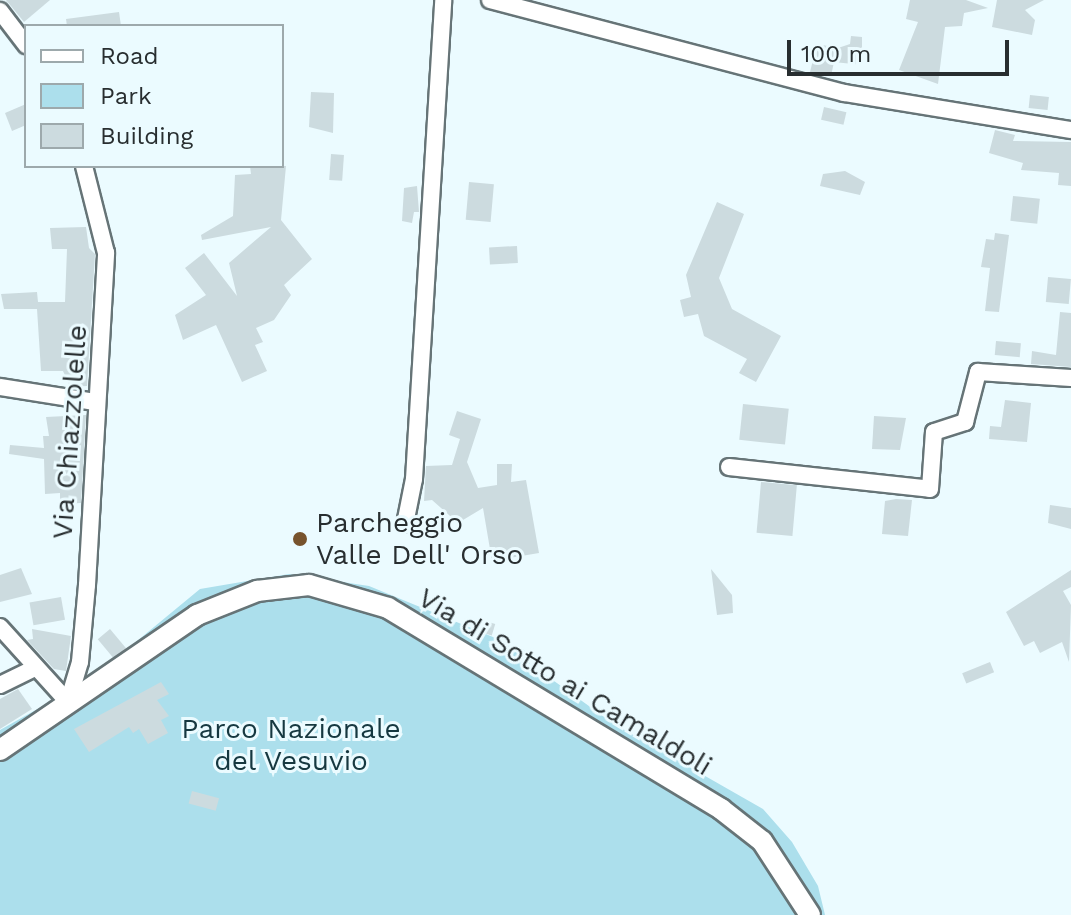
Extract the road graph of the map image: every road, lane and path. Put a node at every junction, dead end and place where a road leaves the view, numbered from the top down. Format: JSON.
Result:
{"nodes":[{"id":1,"x":443,"y":0,"type":"edge"},
{"id":2,"x":490,"y":0,"type":"edge"},
{"id":3,"x":0,"y":11,"type":"edge"},
{"id":4,"x":24,"y":42,"type":"edge"},
{"id":5,"x":1071,"y":130,"type":"edge"},
{"id":6,"x":85,"y":168,"type":"edge"},
{"id":7,"x":1071,"y":378,"type":"edge"},
{"id":8,"x":0,"y":387,"type":"edge"},
{"id":9,"x":95,"y":402,"type":"junction"},
{"id":10,"x":729,"y":467,"type":"dead end"},
{"id":11,"x":405,"y":524,"type":"dead end"},
{"id":12,"x":0,"y":627,"type":"edge"},
{"id":13,"x":35,"y":668,"type":"junction"},
{"id":14,"x":0,"y":685,"type":"edge"},
{"id":15,"x":68,"y":702,"type":"junction"},
{"id":16,"x":0,"y":750,"type":"edge"},
{"id":17,"x":810,"y":915,"type":"edge"}],
"edges":[{"from":1,"to":11,"type":"street"},
{"from":2,"to":5,"type":"street"},
{"from":3,"to":4,"type":"street"},
{"from":6,"to":9,"type":"street","name":"Via Chiazzolelle"},
{"from":7,"to":10,"type":"street"},
{"from":8,"to":9,"type":"street"},
{"from":9,"to":15,"type":"street","name":"Via Chiazzolelle"},
{"from":12,"to":13,"type":"street"},
{"from":13,"to":14,"type":"street"},
{"from":13,"to":15,"type":"street"},
{"from":15,"to":16,"type":"street","name":"Via di Sotto ai Camaldoli"},
{"from":15,"to":17,"type":"street","name":"Via di Sotto ai Camaldoli"}]}
